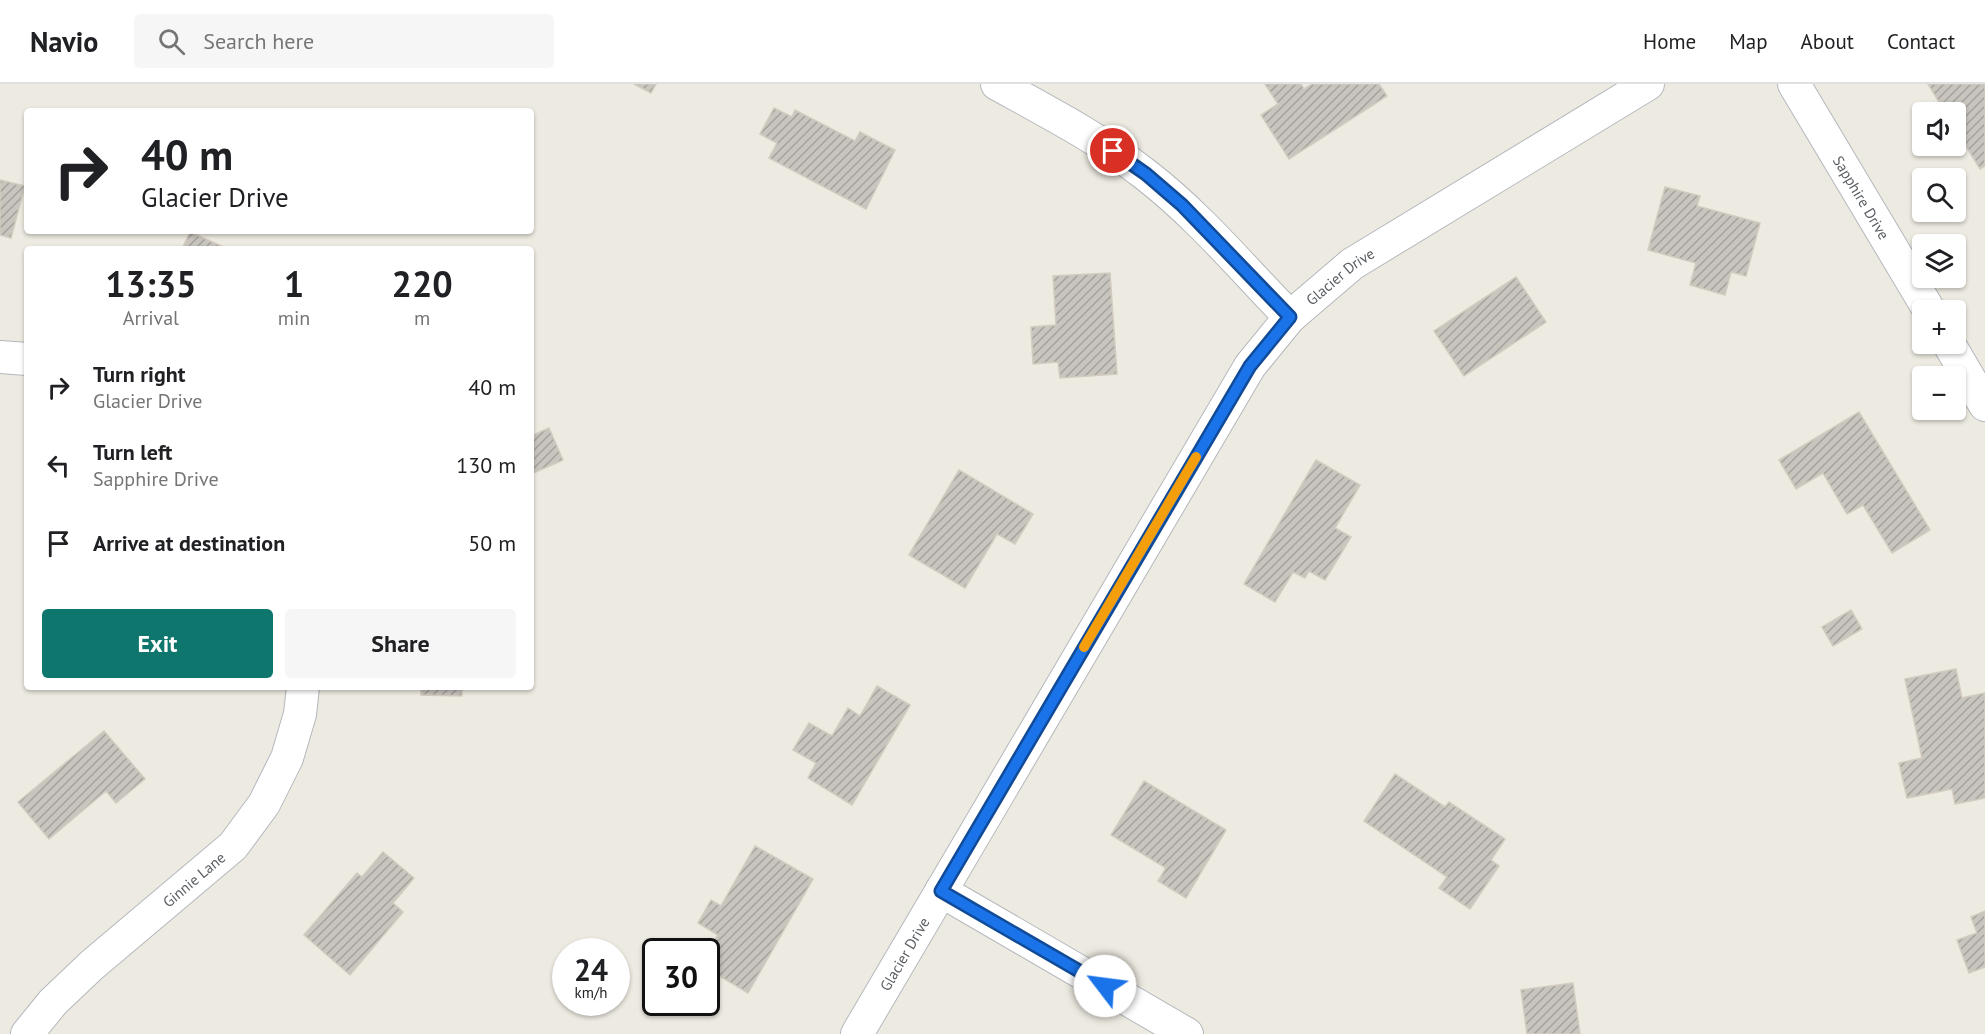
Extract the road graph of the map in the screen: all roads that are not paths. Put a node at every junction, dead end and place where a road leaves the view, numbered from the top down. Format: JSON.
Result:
{"nodes":[{"id":1,"x":997,"y":84,"type":"edge"},
{"id":2,"x":1648,"y":84,"type":"edge"},
{"id":3,"x":1794,"y":84,"type":"edge"},
{"id":4,"x":1923,"y":300,"type":"edge"},
{"id":5,"x":1290,"y":317,"type":"junction"},
{"id":6,"x":1955,"y":354,"type":"edge"},
{"id":7,"x":0,"y":357,"type":"edge"},
{"id":8,"x":24,"y":359,"type":"edge"},
{"id":9,"x":1985,"y":405,"type":"edge"},
{"id":10,"x":303,"y":690,"type":"edge"},
{"id":11,"x":941,"y":891,"type":"junction"},
{"id":12,"x":27,"y":1034,"type":"edge"},
{"id":13,"x":857,"y":1034,"type":"edge"},
{"id":14,"x":1187,"y":1034,"type":"edge"}],
"edges":[{"from":1,"to":5,"type":"street"},
{"from":2,"to":5,"type":"street","name":"Glacier Drive"},
{"from":3,"to":4,"type":"street","name":"Sapphire Drive"},
{"from":5,"to":11,"type":"street","name":"Glacier Drive"},
{"from":6,"to":9,"type":"street"},
{"from":7,"to":8,"type":"street"},
{"from":10,"to":12,"type":"street","name":"Ginnie Lane"},
{"from":11,"to":13,"type":"street","name":"Glacier Drive"},
{"from":11,"to":14,"type":"street"}]}
